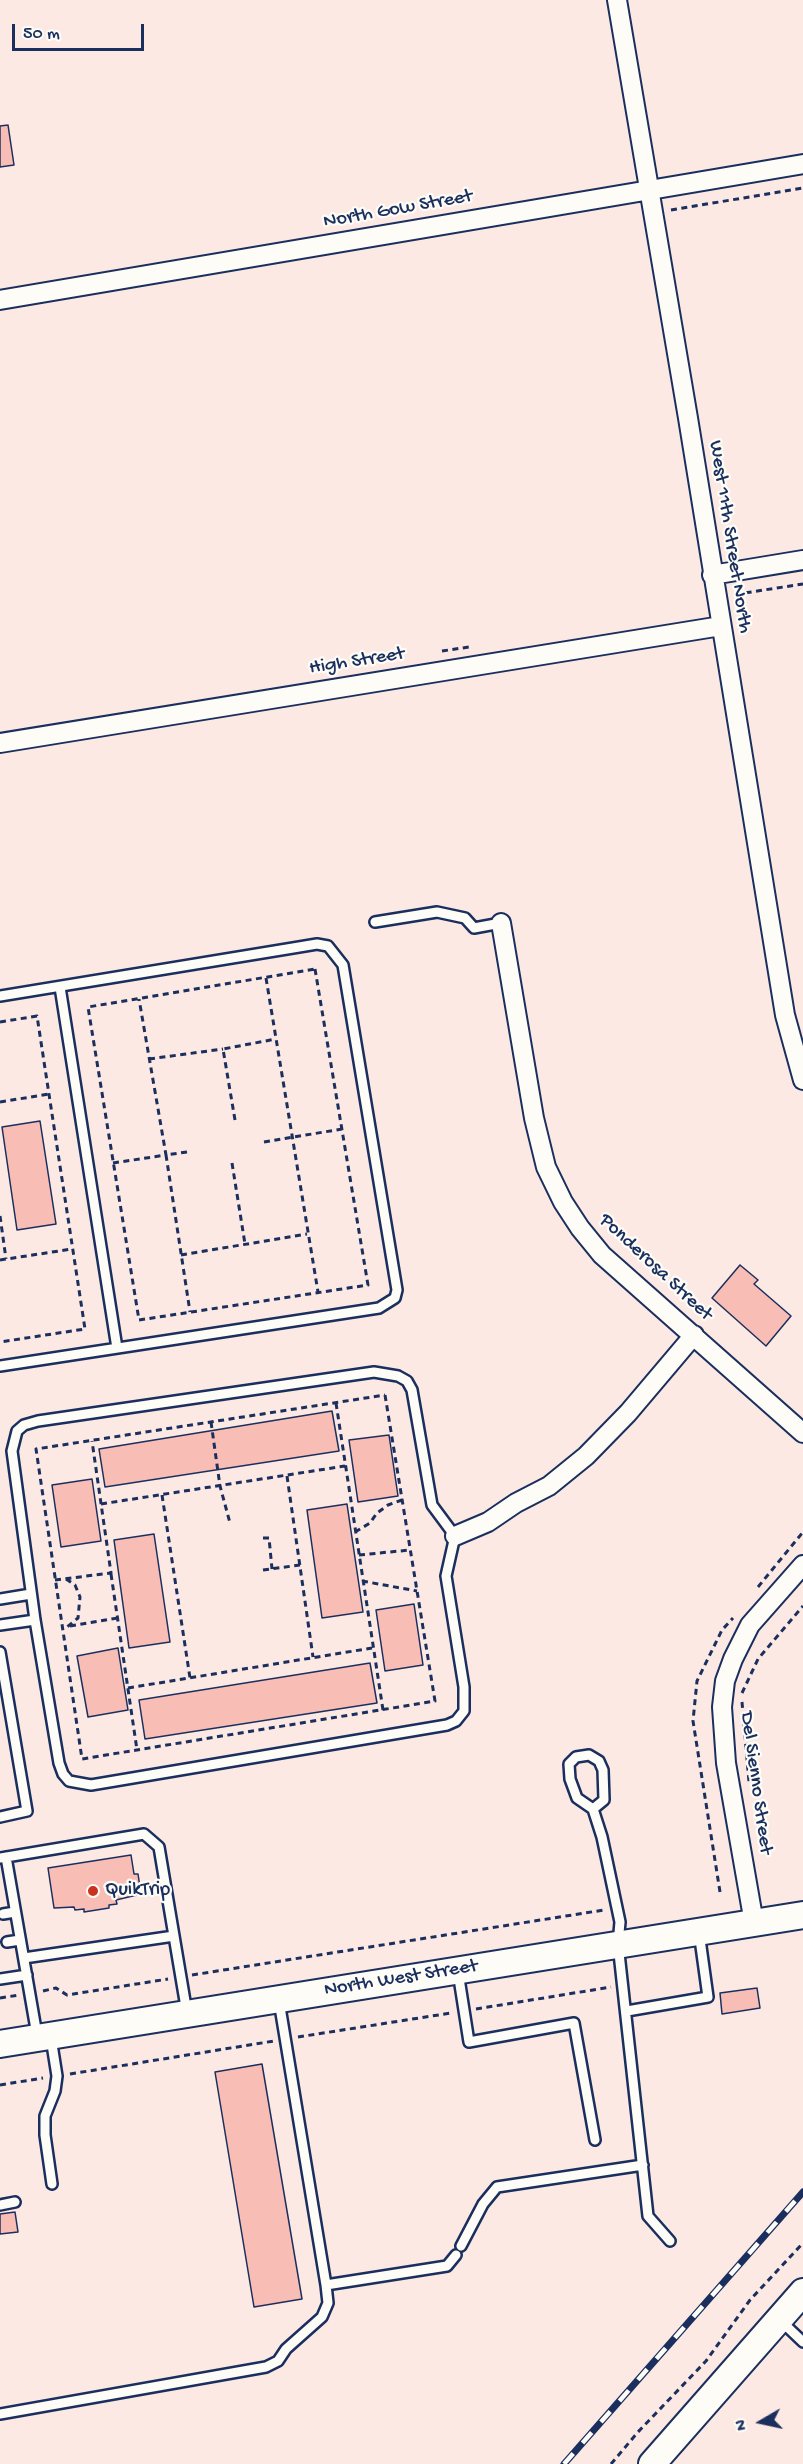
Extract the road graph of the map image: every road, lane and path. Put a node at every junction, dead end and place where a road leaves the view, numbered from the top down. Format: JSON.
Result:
{"nodes":[{"id":1,"x":617,"y":0,"type":"edge"},
{"id":2,"x":803,"y":164,"type":"edge"},
{"id":3,"x":650,"y":190,"type":"junction"},
{"id":4,"x":0,"y":300,"type":"edge"},
{"id":5,"x":801,"y":560,"type":"edge"},
{"id":6,"x":712,"y":575,"type":"junction"},
{"id":7,"x":803,"y":584,"type":"edge"},
{"id":8,"x":719,"y":617,"type":"junction"},
{"id":9,"x":476,"y":646,"type":"dead end"},
{"id":10,"x":442,"y":651,"type":"dead end"},
{"id":11,"x":0,"y":743,"type":"edge"},
{"id":12,"x":375,"y":922,"type":"dead end"},
{"id":13,"x":501,"y":923,"type":"joint"},
{"id":14,"x":266,"y":978,"type":"junction"},
{"id":15,"x":60,"y":987,"type":"junction"},
{"id":16,"x":0,"y":996,"type":"edge"},
{"id":17,"x":139,"y":998,"type":"junction"},
{"id":18,"x":0,"y":1022,"type":"edge"},
{"id":19,"x":276,"y":1039,"type":"junction"},
{"id":20,"x":224,"y":1049,"type":"junction"},
{"id":21,"x":149,"y":1059,"type":"junction"},
{"id":22,"x":803,"y":1080,"type":"edge"},
{"id":23,"x":49,"y":1094,"type":"junction"},
{"id":24,"x":0,"y":1102,"type":"edge"},
{"id":25,"x":235,"y":1120,"type":"dead end"},
{"id":26,"x":342,"y":1129,"type":"junction"},
{"id":27,"x":292,"y":1137,"type":"junction"},
{"id":28,"x":264,"y":1142,"type":"dead end"},
{"id":29,"x":187,"y":1152,"type":"dead end"},
{"id":30,"x":166,"y":1155,"type":"junction"},
{"id":31,"x":113,"y":1162,"type":"junction"},
{"id":32,"x":232,"y":1163,"type":"dead end"},
{"id":33,"x":0,"y":1216,"type":"edge"},
{"id":34,"x":308,"y":1234,"type":"junction"},
{"id":35,"x":245,"y":1244,"type":"junction"},
{"id":36,"x":72,"y":1249,"type":"junction"},
{"id":37,"x":181,"y":1255,"type":"junction"},
{"id":38,"x":6,"y":1259,"type":"junction"},
{"id":39,"x":0,"y":1260,"type":"edge"},
{"id":40,"x":318,"y":1292,"type":"junction"},
{"id":41,"x":190,"y":1312,"type":"junction"},
{"id":42,"x":693,"y":1335,"type":"junction"},
{"id":43,"x":0,"y":1342,"type":"edge"},
{"id":44,"x":117,"y":1348,"type":"junction"},
{"id":45,"x":0,"y":1366,"type":"edge"},
{"id":46,"x":336,"y":1402,"type":"junction"},
{"id":47,"x":211,"y":1422,"type":"junction"},
{"id":48,"x":803,"y":1432,"type":"edge"},
{"id":49,"x":92,"y":1441,"type":"junction"},
{"id":50,"x":345,"y":1466,"type":"junction"},
{"id":51,"x":287,"y":1476,"type":"junction"},
{"id":52,"x":220,"y":1486,"type":"junction"},
{"id":53,"x":162,"y":1495,"type":"junction"},
{"id":54,"x":402,"y":1500,"type":"junction"},
{"id":55,"x":100,"y":1504,"type":"junction"},
{"id":56,"x":230,"y":1523,"type":"dead end"},
{"id":57,"x":355,"y":1532,"type":"junction"},
{"id":58,"x":456,"y":1536,"type":"junction"},
{"id":59,"x":263,"y":1538,"type":"dead end"},
{"id":60,"x":410,"y":1550,"type":"junction"},
{"id":61,"x":359,"y":1556,"type":"junction"},
{"id":62,"x":300,"y":1564,"type":"junction"},
{"id":63,"x":803,"y":1565,"type":"edge"},
{"id":64,"x":272,"y":1569,"type":"junction"},
{"id":65,"x":263,"y":1570,"type":"dead end"},
{"id":66,"x":111,"y":1573,"type":"junction"},
{"id":67,"x":65,"y":1578,"type":"junction"},
{"id":68,"x":55,"y":1580,"type":"junction"},
{"id":69,"x":362,"y":1581,"type":"junction"},
{"id":70,"x":417,"y":1591,"type":"junction"},
{"id":71,"x":31,"y":1594,"type":"junction"},
{"id":72,"x":0,"y":1599,"type":"edge"},
{"id":73,"x":803,"y":1606,"type":"edge"},
{"id":74,"x":118,"y":1618,"type":"junction"},
{"id":75,"x":35,"y":1620,"type":"junction"},
{"id":76,"x":0,"y":1626,"type":"edge"},
{"id":77,"x":68,"y":1627,"type":"junction"},
{"id":78,"x":63,"y":1628,"type":"junction"},
{"id":79,"x":372,"y":1647,"type":"junction"},
{"id":80,"x":0,"y":1652,"type":"edge"},
{"id":81,"x":313,"y":1657,"type":"junction"},
{"id":82,"x":190,"y":1678,"type":"junction"},
{"id":83,"x":128,"y":1688,"type":"junction"},
{"id":84,"x":383,"y":1710,"type":"junction"},
{"id":85,"x":138,"y":1750,"type":"junction"},
{"id":86,"x":750,"y":1791,"type":"dead end"},
{"id":87,"x":593,"y":1809,"type":"junction"},
{"id":88,"x":0,"y":1817,"type":"edge"},
{"id":89,"x":3,"y":1857,"type":"edge"},
{"id":90,"x":11,"y":1886,"type":"junction"},
{"id":91,"x":0,"y":1888,"type":"edge"},
{"id":92,"x":617,"y":1908,"type":"junction"},
{"id":93,"x":15,"y":1912,"type":"junction"},
{"id":94,"x":3,"y":1914,"type":"dead end"},
{"id":95,"x":803,"y":1916,"type":"edge"},
{"id":96,"x":754,"y":1923,"type":"junction"},
{"id":97,"x":699,"y":1932,"type":"junction"},
{"id":98,"x":174,"y":1936,"type":"junction"},
{"id":99,"x":20,"y":1940,"type":"junction"},
{"id":100,"x":7,"y":1942,"type":"dead end"},
{"id":101,"x":618,"y":1944,"type":"junction"},
{"id":102,"x":24,"y":1958,"type":"junction"},
{"id":103,"x":457,"y":1970,"type":"junction"},
{"id":104,"x":27,"y":1975,"type":"junction"},
{"id":105,"x":181,"y":1977,"type":"junction"},
{"id":106,"x":0,"y":1979,"type":"edge"},
{"id":107,"x":623,"y":1985,"type":"junction"},
{"id":108,"x":30,"y":1993,"type":"junction"},
{"id":109,"x":0,"y":1998,"type":"edge"},
{"id":110,"x":278,"y":1999,"type":"junction"},
{"id":111,"x":464,"y":2011,"type":"junction"},
{"id":112,"x":627,"y":2011,"type":"junction"},
{"id":113,"x":187,"y":2013,"type":"junction"},
{"id":114,"x":44,"y":2036,"type":"junction"},
{"id":115,"x":285,"y":2039,"type":"junction"},
{"id":116,"x":0,"y":2044,"type":"edge"},
{"id":117,"x":57,"y":2076,"type":"junction"},
{"id":118,"x":0,"y":2085,"type":"edge"},
{"id":119,"x":595,"y":2140,"type":"dead end"},
{"id":120,"x":643,"y":2165,"type":"junction"},
{"id":121,"x":52,"y":2184,"type":"dead end"},
{"id":122,"x":15,"y":2202,"type":"dead end"},
{"id":123,"x":0,"y":2205,"type":"edge"},
{"id":124,"x":670,"y":2241,"type":"dead end"},
{"id":125,"x":803,"y":2243,"type":"edge"},
{"id":126,"x":326,"y":2284,"type":"junction"},
{"id":127,"x":803,"y":2292,"type":"edge"},
{"id":128,"x":779,"y":2319,"type":"junction"},
{"id":129,"x":803,"y":2342,"type":"edge"},
{"id":130,"x":0,"y":2414,"type":"edge"},
{"id":131,"x":611,"y":2464,"type":"edge"},
{"id":132,"x":652,"y":2464,"type":"edge"}],
"edges":[{"from":1,"to":3,"type":"street","name":"West 11th Street North"},
{"from":2,"to":3,"type":"street","name":"North Gow Street"},
{"from":3,"to":4,"type":"street","name":"North Gow Street"},
{"from":3,"to":6,"type":"street","name":"West 11th Street North"},
{"from":5,"to":6,"type":"street"},
{"from":6,"to":8,"type":"street","name":"West 11th Street North"},
{"from":7,"to":8,"type":"path"},
{"from":8,"to":11,"type":"street","name":"High Street"},
{"from":8,"to":22,"type":"street","name":"West 11th Street North"},
{"from":9,"to":10,"type":"path"},
{"from":12,"to":13,"type":"lane"},
{"from":13,"to":42,"type":"street","name":"Ponderosa Street"},
{"from":14,"to":17,"type":"path"},
{"from":14,"to":19,"type":"path"},
{"from":14,"to":26,"type":"path"},
{"from":15,"to":16,"type":"lane"},
{"from":15,"to":44,"type":"lane"},
{"from":15,"to":44,"type":"lane"},
{"from":17,"to":21,"type":"path"},
{"from":17,"to":31,"type":"path"},
{"from":18,"to":23,"type":"path"},
{"from":19,"to":20,"type":"path"},
{"from":19,"to":27,"type":"path"},
{"from":20,"to":21,"type":"path"},
{"from":20,"to":25,"type":"path"},
{"from":21,"to":30,"type":"path"},
{"from":23,"to":24,"type":"path"},
{"from":23,"to":36,"type":"path"},
{"from":26,"to":27,"type":"path"},
{"from":26,"to":40,"type":"path"},
{"from":27,"to":28,"type":"path"},
{"from":27,"to":34,"type":"path"},
{"from":29,"to":30,"type":"path"},
{"from":30,"to":31,"type":"path"},
{"from":30,"to":37,"type":"path"},
{"from":31,"to":41,"type":"path"},
{"from":32,"to":35,"type":"path"},
{"from":33,"to":38,"type":"path"},
{"from":34,"to":35,"type":"path"},
{"from":34,"to":40,"type":"path"},
{"from":35,"to":37,"type":"path"},
{"from":36,"to":38,"type":"path"},
{"from":36,"to":43,"type":"path"},
{"from":37,"to":41,"type":"path"},
{"from":38,"to":39,"type":"path"},
{"from":40,"to":41,"type":"path"},
{"from":42,"to":48,"type":"street","name":"Ponderosa Street"},
{"from":42,"to":58,"type":"street"},
{"from":44,"to":45,"type":"lane"},
{"from":46,"to":47,"type":"path"},
{"from":46,"to":50,"type":"path"},
{"from":46,"to":54,"type":"path"},
{"from":47,"to":49,"type":"path"},
{"from":47,"to":52,"type":"path"},
{"from":49,"to":55,"type":"path"},
{"from":49,"to":68,"type":"path"},
{"from":50,"to":51,"type":"path"},
{"from":50,"to":57,"type":"path"},
{"from":51,"to":52,"type":"path"},
{"from":51,"to":62,"type":"path"},
{"from":52,"to":53,"type":"path"},
{"from":52,"to":56,"type":"path"},
{"from":53,"to":55,"type":"path"},
{"from":53,"to":82,"type":"path"},
{"from":54,"to":57,"type":"path"},
{"from":54,"to":60,"type":"path"},
{"from":55,"to":66,"type":"path"},
{"from":57,"to":61,"type":"path"},
{"from":58,"to":71,"type":"lane"},
{"from":58,"to":75,"type":"lane"},
{"from":59,"to":64,"type":"path"},
{"from":60,"to":61,"type":"path"},
{"from":60,"to":70,"type":"path"},
{"from":61,"to":69,"type":"path"},
{"from":62,"to":64,"type":"path"},
{"from":62,"to":81,"type":"path"},
{"from":63,"to":96,"type":"street","name":"Del Sienno Street"},
{"from":64,"to":65,"type":"path"},
{"from":66,"to":67,"type":"path"},
{"from":66,"to":74,"type":"path"},
{"from":67,"to":68,"type":"path"},
{"from":67,"to":77,"type":"path"},
{"from":68,"to":78,"type":"path"},
{"from":69,"to":70,"type":"path"},
{"from":69,"to":79,"type":"path"},
{"from":70,"to":84,"type":"path"},
{"from":71,"to":72,"type":"lane"},
{"from":71,"to":75,"type":"lane"},
{"from":73,"to":86,"type":"path"},
{"from":74,"to":77,"type":"path"},
{"from":74,"to":83,"type":"path"},
{"from":75,"to":76,"type":"lane"},
{"from":77,"to":78,"type":"path"},
{"from":78,"to":85,"type":"path"},
{"from":79,"to":81,"type":"path"},
{"from":79,"to":84,"type":"path"},
{"from":80,"to":88,"type":"lane"},
{"from":81,"to":82,"type":"path"},
{"from":82,"to":83,"type":"path"},
{"from":83,"to":85,"type":"path"},
{"from":84,"to":85,"type":"path"},
{"from":87,"to":87,"type":"lane"},
{"from":87,"to":92,"type":"lane"},
{"from":89,"to":90,"type":"lane"},
{"from":89,"to":98,"type":"lane"},
{"from":90,"to":91,"type":"lane"},
{"from":90,"to":93,"type":"lane"},
{"from":92,"to":101,"type":"lane"},
{"from":92,"to":105,"type":"path"},
{"from":93,"to":94,"type":"lane"},
{"from":93,"to":99,"type":"lane"},
{"from":95,"to":96,"type":"main road","name":"North West Street"},
{"from":96,"to":97,"type":"main road","name":"North West Street"},
{"from":97,"to":101,"type":"main road","name":"North West Street"},
{"from":97,"to":112,"type":"lane"},
{"from":98,"to":102,"type":"lane"},
{"from":98,"to":105,"type":"lane"},
{"from":99,"to":100,"type":"lane"},
{"from":99,"to":102,"type":"lane"},
{"from":101,"to":103,"type":"main road","name":"North West Street"},
{"from":101,"to":107,"type":"lane"},
{"from":102,"to":104,"type":"lane"},
{"from":103,"to":110,"type":"main road","name":"North West Street"},
{"from":103,"to":111,"type":"lane"},
{"from":104,"to":106,"type":"lane"},
{"from":104,"to":108,"type":"lane"},
{"from":105,"to":108,"type":"path"},
{"from":105,"to":113,"type":"lane"},
{"from":107,"to":111,"type":"path"},
{"from":107,"to":112,"type":"lane"},
{"from":108,"to":109,"type":"path"},
{"from":108,"to":114,"type":"lane"},
{"from":110,"to":113,"type":"main road","name":"North West Street"},
{"from":110,"to":115,"type":"lane"},
{"from":111,"to":115,"type":"path"},
{"from":111,"to":119,"type":"lane"},
{"from":112,"to":120,"type":"lane"},
{"from":113,"to":114,"type":"main road","name":"North West Street"},
{"from":114,"to":116,"type":"main road","name":"North West Street"},
{"from":114,"to":117,"type":"lane"},
{"from":115,"to":117,"type":"path"},
{"from":115,"to":126,"type":"lane"},
{"from":117,"to":118,"type":"path"},
{"from":117,"to":121,"type":"lane"},
{"from":120,"to":124,"type":"lane"},
{"from":120,"to":126,"type":"lane"},
{"from":122,"to":123,"type":"lane"},
{"from":125,"to":131,"type":"path"},
{"from":126,"to":130,"type":"lane"},
{"from":127,"to":128,"type":"main road"},
{"from":128,"to":129,"type":"lane"},
{"from":128,"to":132,"type":"main road"}]}
